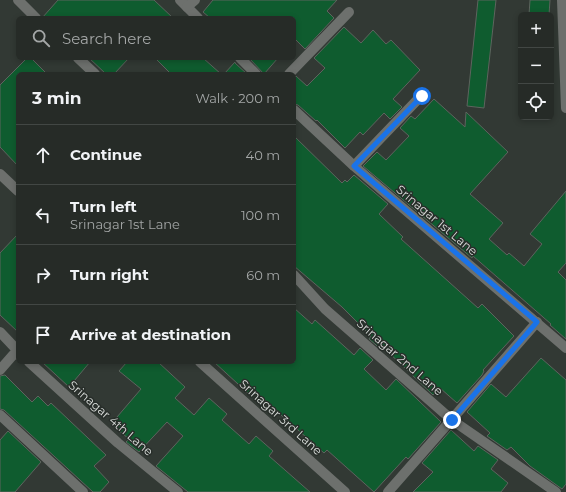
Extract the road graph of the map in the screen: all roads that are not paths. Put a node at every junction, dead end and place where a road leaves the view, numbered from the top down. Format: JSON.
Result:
{"nodes":[{"id":1,"x":18,"y":0,"type":"edge"},
{"id":2,"x":180,"y":0,"type":"edge"},
{"id":3,"x":562,"y":0,"type":"edge"},
{"id":4,"x":191,"y":4,"type":"edge"},
{"id":5,"x":349,"y":12,"type":"dead end"},
{"id":6,"x":34,"y":16,"type":"edge"},
{"id":7,"x":197,"y":16,"type":"edge"},
{"id":8,"x":80,"y":60,"type":"edge"},
{"id":9,"x":242,"y":60,"type":"edge"},
{"id":10,"x":93,"y":72,"type":"edge"},
{"id":11,"x":254,"y":72,"type":"edge"},
{"id":12,"x":291,"y":72,"type":"edge"},
{"id":13,"x":422,"y":96,"type":"dead end"},
{"id":14,"x":566,"y":108,"type":"edge"},
{"id":15,"x":296,"y":112,"type":"edge"},
{"id":16,"x":354,"y":166,"type":"junction"},
{"id":17,"x":0,"y":174,"type":"edge"},
{"id":18,"x":16,"y":189,"type":"edge"},
{"id":19,"x":296,"y":277,"type":"edge"},
{"id":20,"x":537,"y":322,"type":"junction"},
{"id":21,"x":0,"y":332,"type":"edge"},
{"id":22,"x":566,"y":348,"type":"edge"},
{"id":23,"x":16,"y":351,"type":"edge"},
{"id":24,"x":16,"y":354,"type":"edge"},
{"id":25,"x":31,"y":364,"type":"edge"},
{"id":26,"x":202,"y":364,"type":"edge"},
{"id":27,"x":0,"y":370,"type":"edge"},
{"id":28,"x":0,"y":415,"type":"edge"},
{"id":29,"x":452,"y":420,"type":"junction"},
{"id":30,"x":83,"y":492,"type":"edge"},
{"id":31,"x":178,"y":492,"type":"edge"},
{"id":32,"x":345,"y":492,"type":"edge"},
{"id":33,"x":388,"y":492,"type":"edge"},
{"id":34,"x":556,"y":492,"type":"edge"}],
"edges":[{"from":1,"to":6,"type":"street"},
{"from":2,"to":4,"type":"street"},
{"from":3,"to":14,"type":"street"},
{"from":4,"to":7,"type":"street"},
{"from":5,"to":12,"type":"street"},
{"from":8,"to":10,"type":"street"},
{"from":9,"to":11,"type":"street"},
{"from":13,"to":16,"type":"street"},
{"from":15,"to":16,"type":"street","name":"Srinagar 1st Lane"},
{"from":16,"to":20,"type":"street","name":"Srinagar 1st Lane"},
{"from":17,"to":18,"type":"street"},
{"from":19,"to":29,"type":"street","name":"Srinagar 2nd Lane"},
{"from":20,"to":22,"type":"street","name":"Srinagar 1st Lane"},
{"from":20,"to":29,"type":"street"},
{"from":21,"to":23,"type":"street"},
{"from":24,"to":27,"type":"street"},
{"from":25,"to":31,"type":"street","name":"Srinagar 4th Lane"},
{"from":26,"to":32,"type":"street","name":"Srinagar 3rd Lane"},
{"from":28,"to":30,"type":"street"},
{"from":29,"to":33,"type":"street"},
{"from":29,"to":34,"type":"street","name":"Srinagar 2nd Lane"}]}
